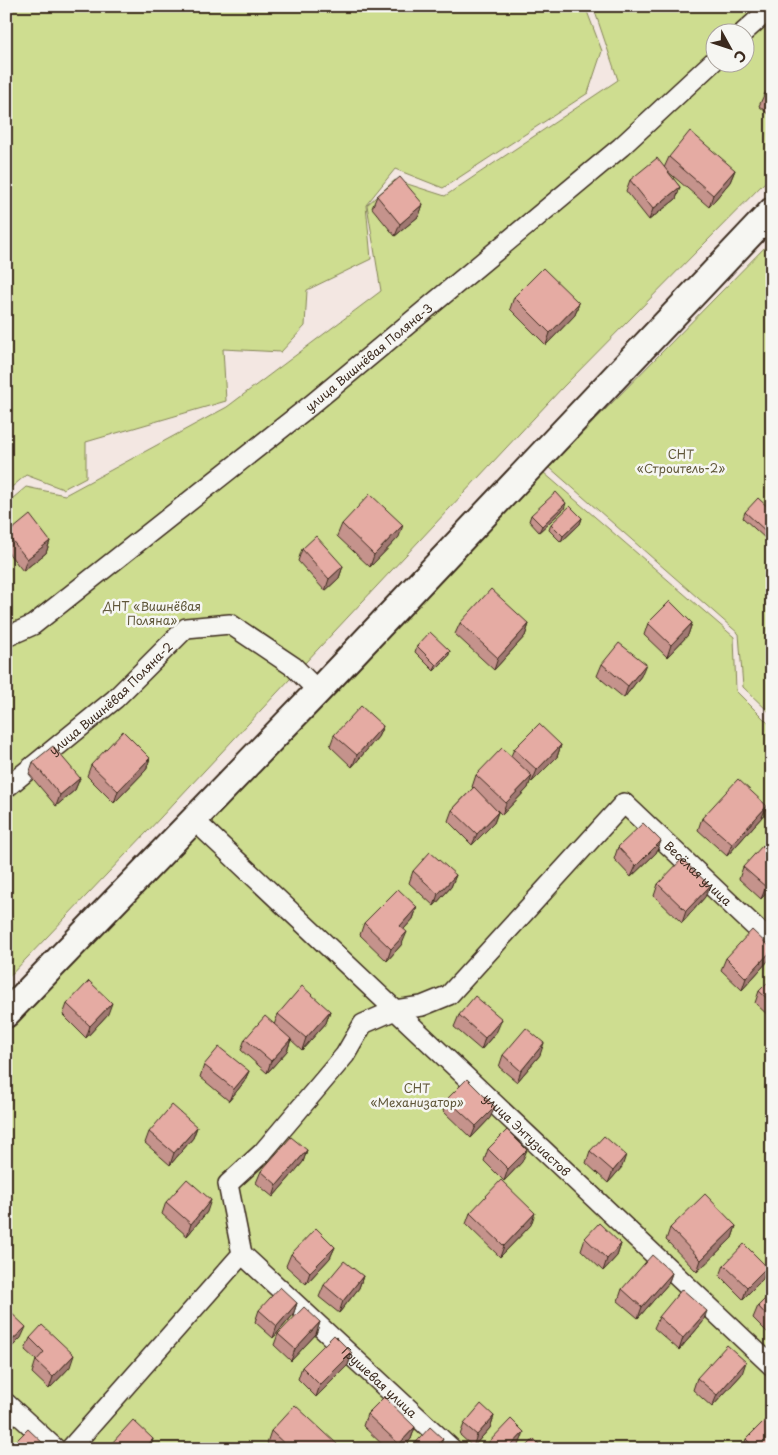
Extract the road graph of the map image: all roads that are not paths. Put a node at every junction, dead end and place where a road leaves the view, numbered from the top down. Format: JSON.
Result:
{"nodes":[{"id":1,"x":772,"y":7,"type":"edge"},
{"id":2,"x":755,"y":22,"type":"edge"},
{"id":3,"x":706,"y":68,"type":"edge"},
{"id":4,"x":772,"y":211,"type":"edge"},
{"id":5,"x":6,"y":637,"type":"edge"},
{"id":6,"x":318,"y":691,"type":"junction"},
{"id":7,"x":6,"y":788,"type":"edge"},
{"id":8,"x":194,"y":820,"type":"junction"},
{"id":9,"x":772,"y":943,"type":"edge"},
{"id":10,"x":394,"y":1010,"type":"junction"},
{"id":11,"x":6,"y":1014,"type":"edge"},
{"id":12,"x":242,"y":1254,"type":"junction"},
{"id":13,"x":772,"y":1366,"type":"edge"},
{"id":14,"x":6,"y":1402,"type":"edge"},
{"id":15,"x":56,"y":1449,"type":"edge"},
{"id":16,"x":70,"y":1449,"type":"edge"},
{"id":17,"x":452,"y":1449,"type":"edge"}],
"edges":[{"from":1,"to":2,"type":"street"},
{"from":3,"to":5,"type":"street","name":"улица Вишнёвая Поляна-3"},
{"from":4,"to":6,"type":"main road"},
{"from":6,"to":7,"type":"street","name":"улица Вишнёвая Поляна-2"},
{"from":6,"to":8,"type":"main road"},
{"from":8,"to":10,"type":"street","name":"улица Энтузиастов"},
{"from":8,"to":11,"type":"main road"},
{"from":9,"to":10,"type":"street","name":"Весёлая улица"},
{"from":10,"to":12,"type":"street"},
{"from":10,"to":13,"type":"street","name":"улица Энтузиастов"},
{"from":12,"to":16,"type":"street"},
{"from":12,"to":17,"type":"street","name":"Грушевая улица"},
{"from":14,"to":15,"type":"street"}]}
